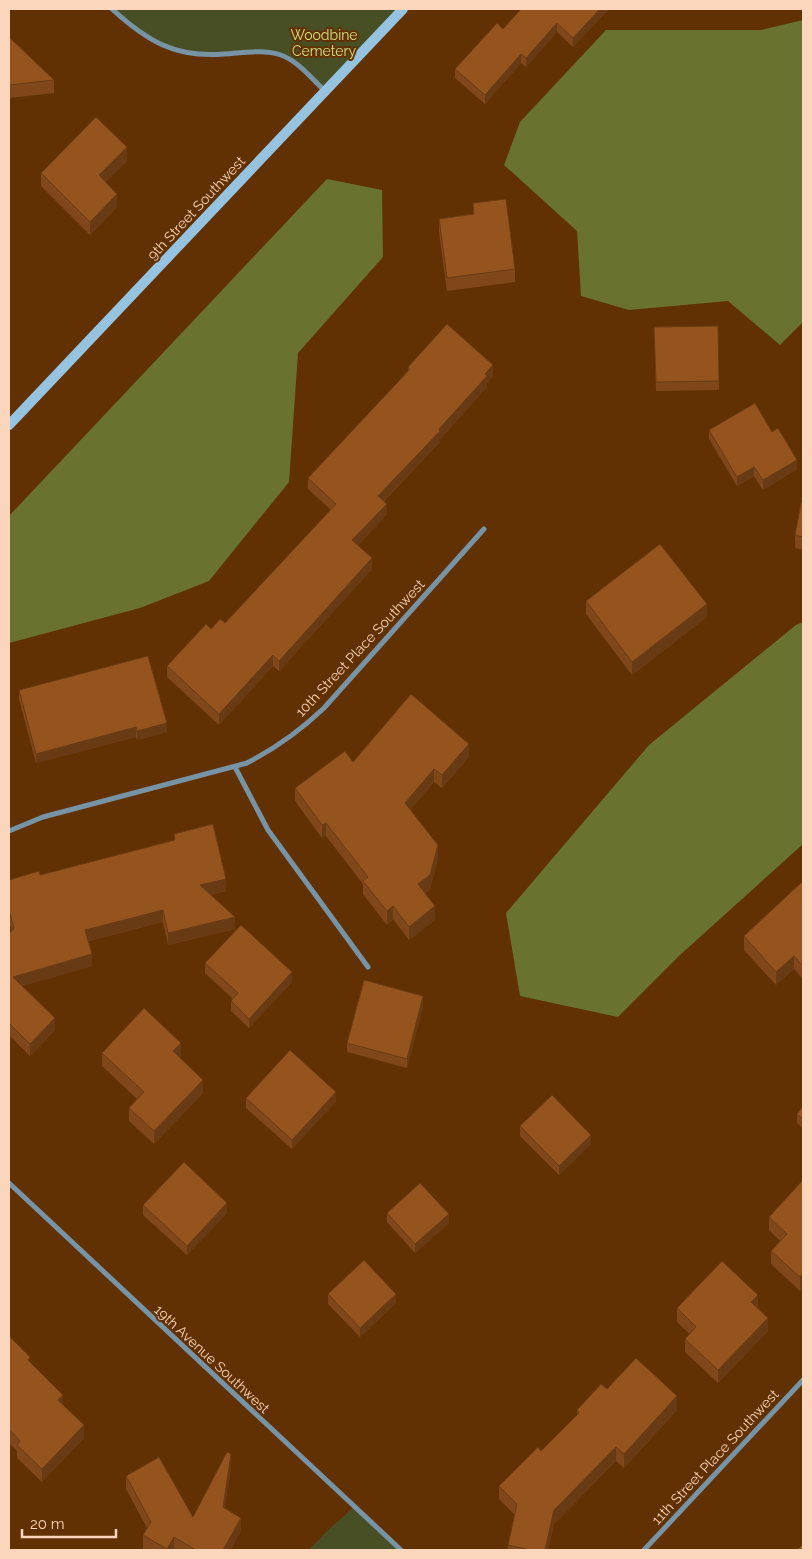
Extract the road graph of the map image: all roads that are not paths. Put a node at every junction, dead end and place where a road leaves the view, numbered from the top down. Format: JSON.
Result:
{"nodes":[{"id":1,"x":112,"y":9,"type":"edge"},
{"id":2,"x":404,"y":9,"type":"edge"},
{"id":3,"x":325,"y":91,"type":"junction"},
{"id":4,"x":9,"y":425,"type":"edge"},
{"id":5,"x":484,"y":529,"type":"dead end"},
{"id":6,"x":234,"y":766,"type":"junction"},
{"id":7,"x":9,"y":831,"type":"edge"},
{"id":8,"x":368,"y":967,"type":"dead end"},
{"id":9,"x":9,"y":1183,"type":"edge"},
{"id":10,"x":803,"y":1380,"type":"edge"},
{"id":11,"x":401,"y":1550,"type":"edge"},
{"id":12,"x":644,"y":1550,"type":"edge"}],
"edges":[{"from":1,"to":3,"type":"street"},
{"from":2,"to":3,"type":"main road","name":"9th Street Southwest"},
{"from":3,"to":4,"type":"main road","name":"9th Street Southwest"},
{"from":5,"to":6,"type":"street","name":"10th Street Place Southwest"},
{"from":6,"to":7,"type":"street","name":"10th Street Place Southwest"},
{"from":6,"to":8,"type":"street"},
{"from":9,"to":11,"type":"street","name":"19th Avenue Southwest"},
{"from":10,"to":12,"type":"street","name":"11th Street Place Southwest"}]}
